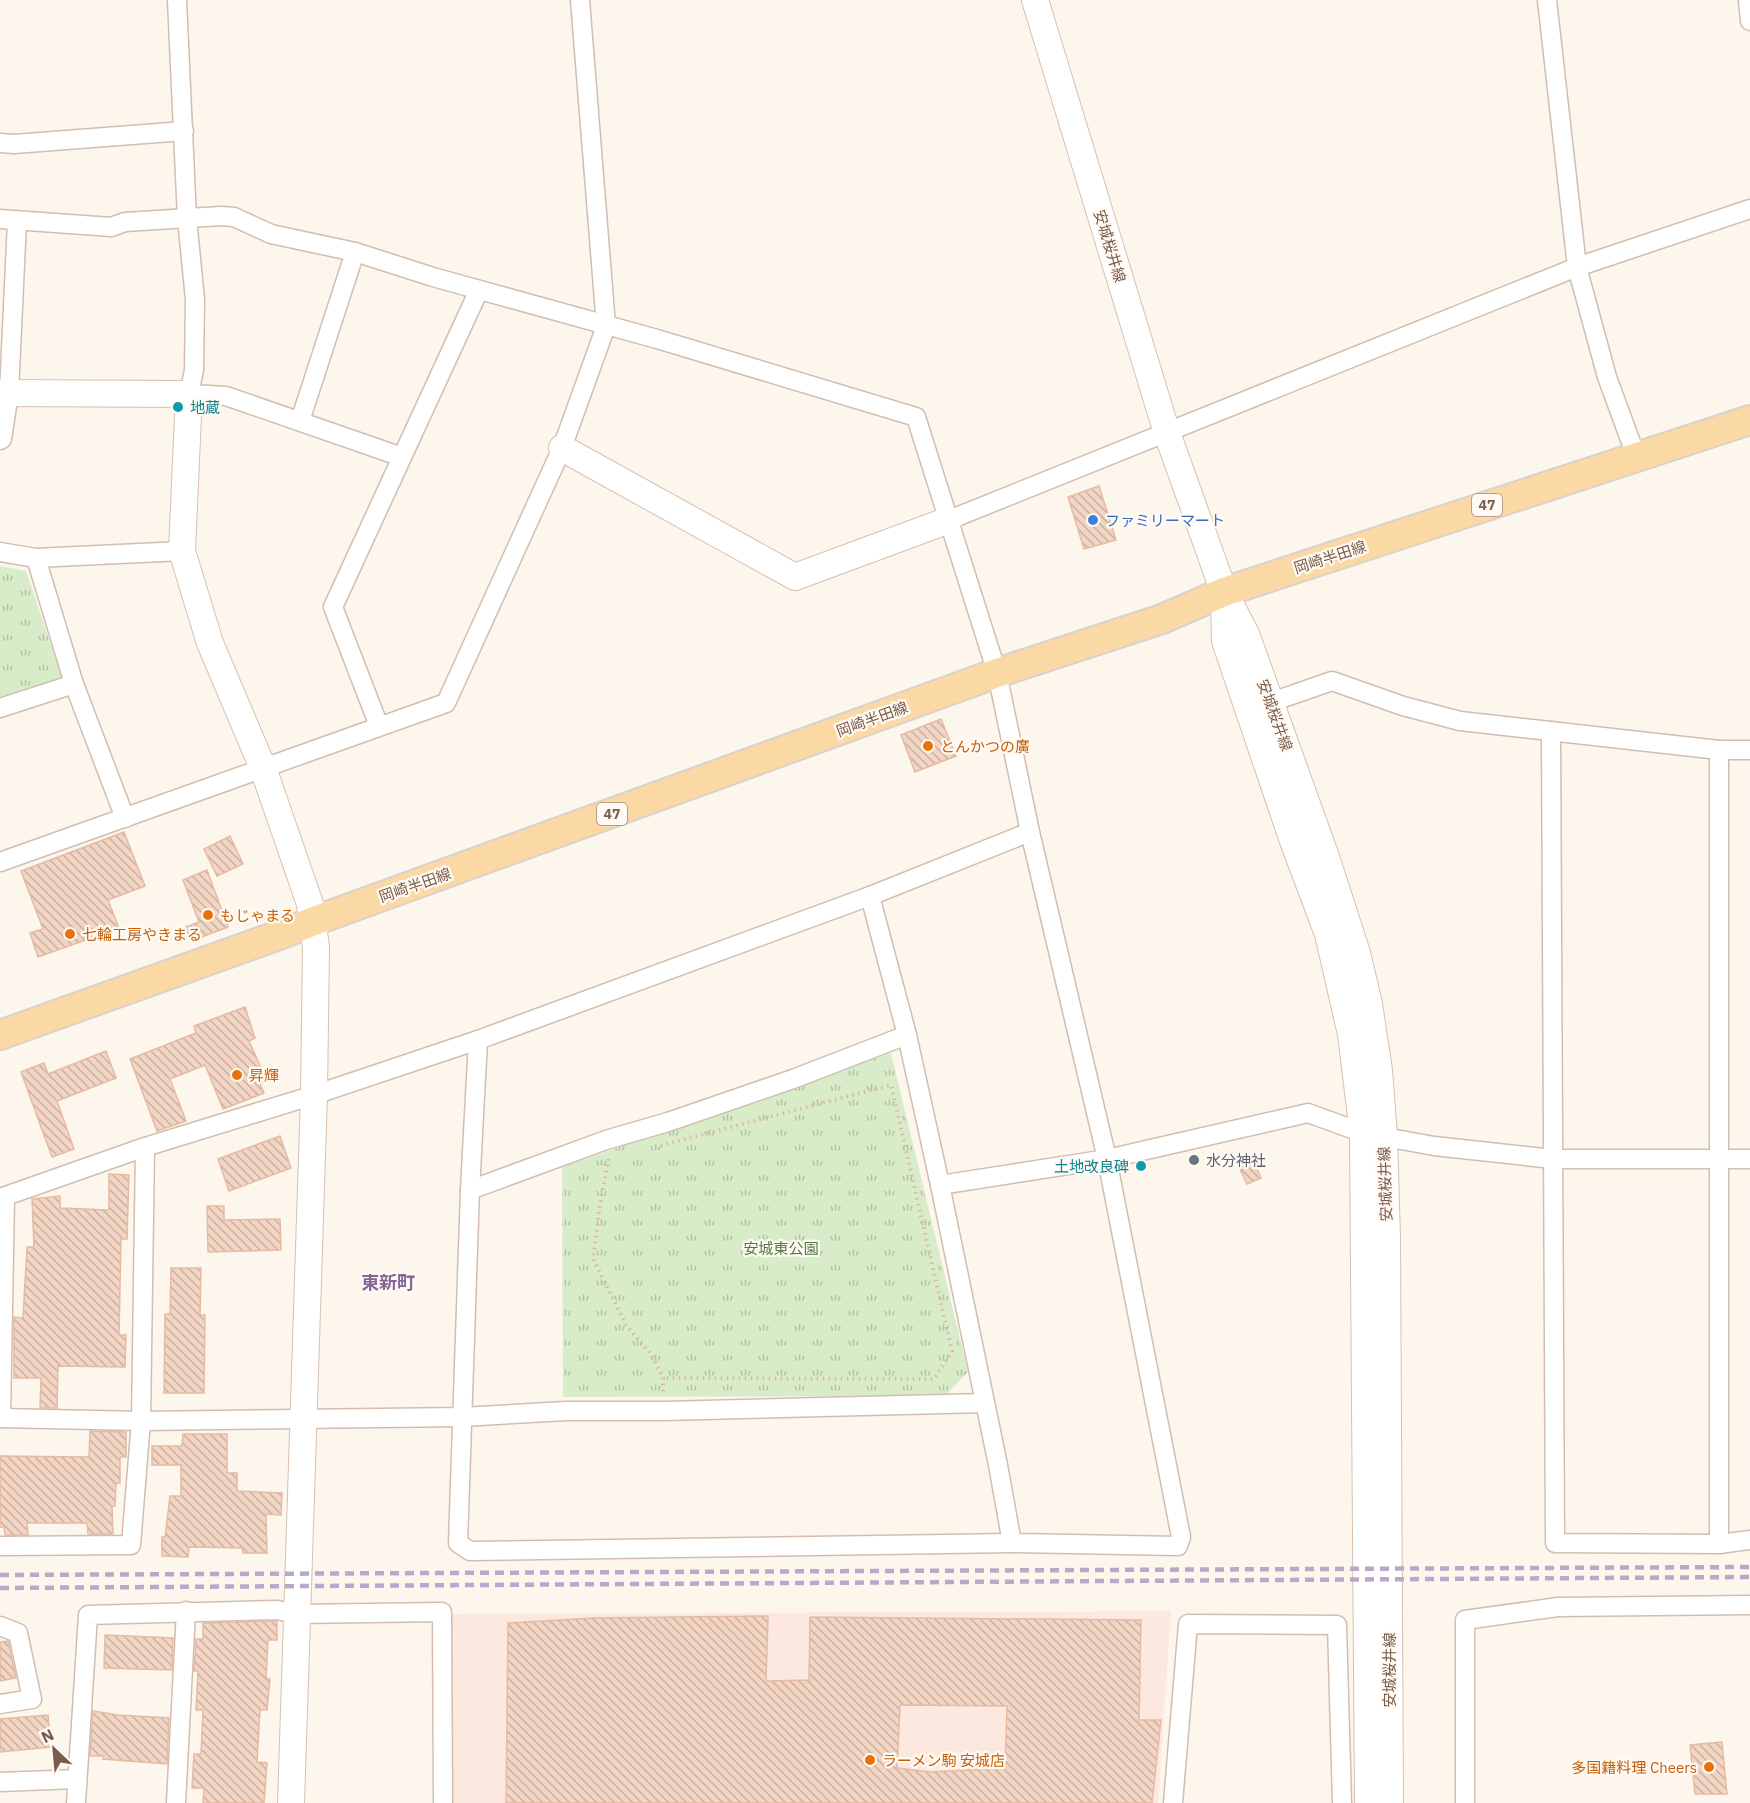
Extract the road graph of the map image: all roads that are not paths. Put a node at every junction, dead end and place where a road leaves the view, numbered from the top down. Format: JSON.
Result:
{"nodes":[{"id":1,"x":177,"y":0,"type":"edge"},
{"id":2,"x":580,"y":0,"type":"edge"},
{"id":3,"x":1035,"y":0,"type":"edge"},
{"id":4,"x":1547,"y":0,"type":"edge"},
{"id":5,"x":1748,"y":0,"type":"edge"},
{"id":6,"x":1750,"y":21,"type":"edge"},
{"id":7,"x":184,"y":131,"type":"junction"},
{"id":8,"x":0,"y":143,"type":"edge"},
{"id":9,"x":1750,"y":209,"type":"edge"},
{"id":10,"x":187,"y":219,"type":"junction"},
{"id":11,"x":8,"y":220,"type":"edge"},
{"id":12,"x":355,"y":252,"type":"junction"},
{"id":13,"x":1577,"y":267,"type":"junction"},
{"id":14,"x":479,"y":290,"type":"junction"},
{"id":15,"x":606,"y":326,"type":"junction"},
{"id":16,"x":4,"y":393,"type":"edge"},
{"id":17,"x":189,"y":394,"type":"junction"},
{"id":18,"x":1750,"y":420,"type":"edge"},
{"id":19,"x":300,"y":421,"type":"junction"},
{"id":20,"x":1167,"y":433,"type":"junction"},
{"id":21,"x":0,"y":440,"type":"edge"},
{"id":22,"x":562,"y":448,"type":"junction"},
{"id":23,"x":1636,"y":456,"type":"junction"},
{"id":24,"x":402,"y":457,"type":"junction"},
{"id":25,"x":949,"y":520,"type":"junction"},
{"id":26,"x":182,"y":551,"type":"junction"},
{"id":27,"x":0,"y":552,"type":"edge"},
{"id":28,"x":36,"y":558,"type":"junction"},
{"id":29,"x":1224,"y":592,"type":"junction"},
{"id":30,"x":997,"y":673,"type":"junction"},
{"id":31,"x":74,"y":684,"type":"junction"},
{"id":32,"x":1259,"y":706,"type":"junction"},
{"id":33,"x":0,"y":708,"type":"edge"},
{"id":34,"x":379,"y":726,"type":"junction"},
{"id":35,"x":1551,"y":731,"type":"junction"},
{"id":36,"x":1719,"y":750,"type":"junction"},
{"id":37,"x":1750,"y":750,"type":"edge"},
{"id":38,"x":263,"y":768,"type":"junction"},
{"id":39,"x":125,"y":818,"type":"junction"},
{"id":40,"x":1030,"y":832,"type":"junction"},
{"id":41,"x":0,"y":862,"type":"edge"},
{"id":42,"x":870,"y":896,"type":"junction"},
{"id":43,"x":314,"y":921,"type":"junction"},
{"id":44,"x":0,"y":1035,"type":"edge"},
{"id":45,"x":907,"y":1035,"type":"junction"},
{"id":46,"x":478,"y":1040,"type":"junction"},
{"id":47,"x":314,"y":1095,"type":"junction"},
{"id":48,"x":1374,"y":1135,"type":"junction"},
{"id":49,"x":145,"y":1148,"type":"junction"},
{"id":50,"x":1718,"y":1158,"type":"junction"},
{"id":51,"x":1107,"y":1159,"type":"junction"},
{"id":52,"x":1553,"y":1159,"type":"junction"},
{"id":53,"x":1750,"y":1159,"type":"edge"},
{"id":54,"x":940,"y":1185,"type":"junction"},
{"id":55,"x":470,"y":1190,"type":"junction"},
{"id":56,"x":2,"y":1197,"type":"edge"},
{"id":57,"x":985,"y":1402,"type":"junction"},
{"id":58,"x":462,"y":1417,"type":"junction"},
{"id":59,"x":1,"y":1418,"type":"edge"},
{"id":60,"x":304,"y":1418,"type":"junction"},
{"id":61,"x":141,"y":1421,"type":"junction"},
{"id":62,"x":1750,"y":1540,"type":"edge"},
{"id":63,"x":1012,"y":1543,"type":"junction"},
{"id":64,"x":1719,"y":1544,"type":"junction"},
{"id":65,"x":0,"y":1546,"type":"edge"},
{"id":66,"x":1750,"y":1605,"type":"edge"},
{"id":67,"x":186,"y":1611,"type":"junction"},
{"id":68,"x":296,"y":1614,"type":"junction"},
{"id":69,"x":0,"y":1626,"type":"edge"},
{"id":70,"x":0,"y":1704,"type":"edge"},
{"id":71,"x":77,"y":1779,"type":"junction"},
{"id":72,"x":0,"y":1782,"type":"edge"},
{"id":73,"x":76,"y":1803,"type":"edge"},
{"id":74,"x":176,"y":1803,"type":"edge"},
{"id":75,"x":291,"y":1803,"type":"edge"},
{"id":76,"x":443,"y":1803,"type":"edge"},
{"id":77,"x":1173,"y":1803,"type":"edge"},
{"id":78,"x":1342,"y":1803,"type":"edge"},
{"id":79,"x":1368,"y":1803,"type":"edge"},
{"id":80,"x":1390,"y":1803,"type":"edge"},
{"id":81,"x":1465,"y":1803,"type":"edge"}],
"edges":[{"from":1,"to":7,"type":"street"},
{"from":2,"to":15,"type":"street"},
{"from":3,"to":20,"type":"main road","name":"安城桜井線"},
{"from":4,"to":13,"type":"street"},
{"from":5,"to":6,"type":"street"},
{"from":7,"to":8,"type":"street"},
{"from":7,"to":10,"type":"street"},
{"from":9,"to":13,"type":"street"},
{"from":10,"to":11,"type":"street"},
{"from":10,"to":12,"type":"street"},
{"from":10,"to":17,"type":"street"},
{"from":11,"to":16,"type":"street"},
{"from":12,"to":14,"type":"street"},
{"from":12,"to":19,"type":"street"},
{"from":13,"to":20,"type":"street"},
{"from":13,"to":23,"type":"street"},
{"from":14,"to":15,"type":"street"},
{"from":14,"to":24,"type":"street"},
{"from":15,"to":22,"type":"street"},
{"from":15,"to":25,"type":"street"},
{"from":16,"to":17,"type":"main road"},
{"from":16,"to":21,"type":"street"},
{"from":17,"to":19,"type":"street"},
{"from":17,"to":26,"type":"main road"},
{"from":18,"to":23,"type":"main road","name":"岡崎半田線","number":"47"},
{"from":19,"to":24,"type":"street"},
{"from":20,"to":25,"type":"street"},
{"from":20,"to":29,"type":"main road","name":"安城桜井線"},
{"from":22,"to":25,"type":"main road"},
{"from":22,"to":34,"type":"street"},
{"from":23,"to":29,"type":"main road","name":"岡崎半田線","number":"47"},
{"from":24,"to":34,"type":"street"},
{"from":25,"to":30,"type":"street"},
{"from":26,"to":28,"type":"street"},
{"from":26,"to":38,"type":"main road"},
{"from":27,"to":28,"type":"street"},
{"from":28,"to":31,"type":"street"},
{"from":29,"to":30,"type":"main road","name":"岡崎半田線","number":"47"},
{"from":29,"to":32,"type":"main road","name":"安城桜井線"},
{"from":30,"to":40,"type":"street"},
{"from":30,"to":43,"type":"main road","name":"岡崎半田線","number":"47"},
{"from":31,"to":33,"type":"street"},
{"from":31,"to":39,"type":"street"},
{"from":32,"to":35,"type":"street"},
{"from":32,"to":48,"type":"main road","name":"安城桜井線"},
{"from":34,"to":38,"type":"street"},
{"from":35,"to":36,"type":"street"},
{"from":35,"to":52,"type":"street"},
{"from":36,"to":37,"type":"street"},
{"from":36,"to":50,"type":"street"},
{"from":38,"to":39,"type":"street"},
{"from":38,"to":43,"type":"main road"},
{"from":39,"to":41,"type":"street"},
{"from":40,"to":42,"type":"street"},
{"from":40,"to":51,"type":"street"},
{"from":42,"to":45,"type":"street"},
{"from":42,"to":46,"type":"street"},
{"from":43,"to":44,"type":"main road","name":"岡崎半田線","number":"47"},
{"from":43,"to":47,"type":"main road"},
{"from":45,"to":54,"type":"street"},
{"from":45,"to":55,"type":"street"},
{"from":46,"to":47,"type":"street"},
{"from":46,"to":55,"type":"street"},
{"from":47,"to":49,"type":"street"},
{"from":47,"to":60,"type":"main road"},
{"from":48,"to":51,"type":"street"},
{"from":48,"to":52,"type":"street"},
{"from":48,"to":79,"type":"main road","name":"安城桜井線"},
{"from":48,"to":80,"type":"main road","name":"安城桜井線"},
{"from":49,"to":56,"type":"street"},
{"from":49,"to":61,"type":"street"},
{"from":50,"to":52,"type":"street"},
{"from":50,"to":53,"type":"street"},
{"from":50,"to":64,"type":"street"},
{"from":51,"to":54,"type":"street"},
{"from":51,"to":63,"type":"street"},
{"from":52,"to":64,"type":"street"},
{"from":54,"to":57,"type":"street"},
{"from":55,"to":58,"type":"street"},
{"from":56,"to":59,"type":"street"},
{"from":57,"to":58,"type":"street"},
{"from":57,"to":63,"type":"street"},
{"from":58,"to":60,"type":"street"},
{"from":58,"to":63,"type":"street"},
{"from":59,"to":61,"type":"street"},
{"from":60,"to":61,"type":"street"},
{"from":60,"to":68,"type":"main road"},
{"from":61,"to":65,"type":"street"},
{"from":62,"to":64,"type":"street"},
{"from":66,"to":81,"type":"street"},
{"from":67,"to":68,"type":"street"},
{"from":67,"to":71,"type":"street"},
{"from":67,"to":74,"type":"street"},
{"from":68,"to":75,"type":"main road"},
{"from":68,"to":76,"type":"street"},
{"from":69,"to":70,"type":"street"},
{"from":71,"to":72,"type":"street"},
{"from":71,"to":73,"type":"street"},
{"from":77,"to":78,"type":"street"}]}
